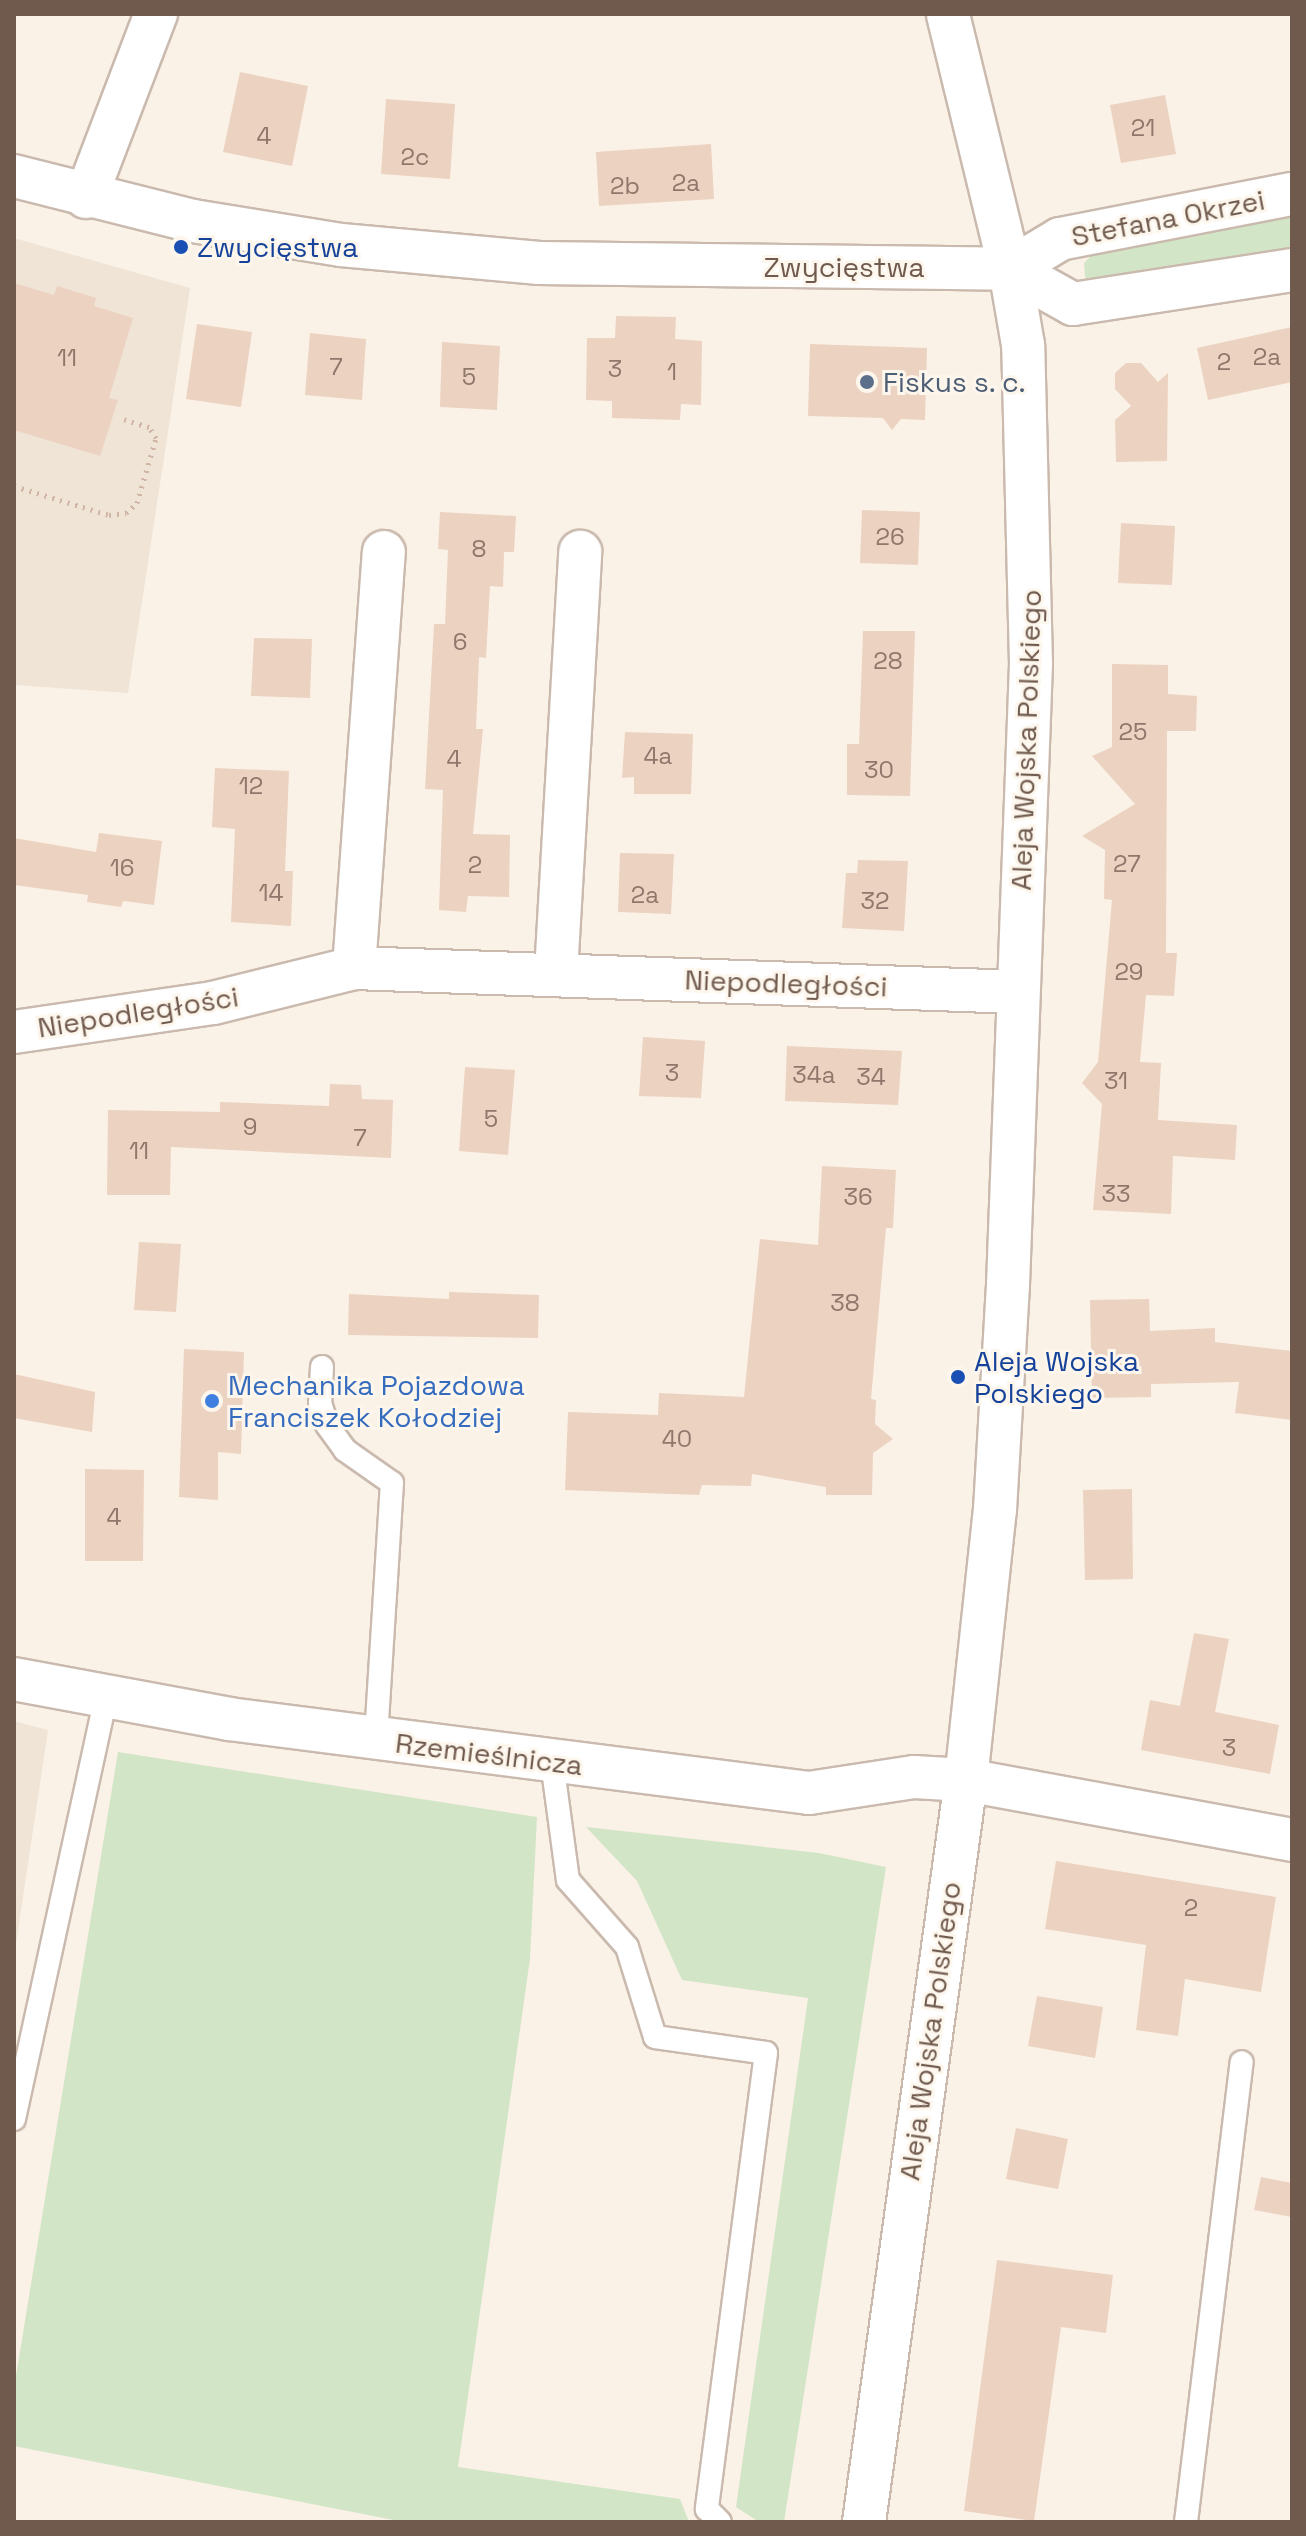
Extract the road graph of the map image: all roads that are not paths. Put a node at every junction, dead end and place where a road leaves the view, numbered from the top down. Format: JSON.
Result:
{"nodes":[{"id":1,"x":156,"y":14,"type":"edge"},
{"id":2,"x":948,"y":14,"type":"edge"},
{"id":3,"x":14,"y":176,"type":"edge"},
{"id":4,"x":1292,"y":194,"type":"edge"},
{"id":5,"x":86,"y":197,"type":"junction"},
{"id":6,"x":1010,"y":269,"type":"junction"},
{"id":7,"x":1292,"y":270,"type":"edge"},
{"id":8,"x":384,"y":552,"type":"dead end"},
{"id":9,"x":580,"y":552,"type":"dead end"},
{"id":10,"x":354,"y":968,"type":"junction"},
{"id":11,"x":556,"y":973,"type":"junction"},
{"id":12,"x":1017,"y":992,"type":"junction"},
{"id":13,"x":14,"y":1032,"type":"edge"},
{"id":14,"x":322,"y":1367,"type":"dead end"},
{"id":15,"x":14,"y":1679,"type":"edge"},
{"id":16,"x":105,"y":1700,"type":"junction"},
{"id":17,"x":376,"y":1739,"type":"junction"},
{"id":18,"x":552,"y":1762,"type":"junction"},
{"id":19,"x":966,"y":1780,"type":"junction"},
{"id":20,"x":1292,"y":1840,"type":"edge"},
{"id":21,"x":1242,"y":2062,"type":"dead end"},
{"id":22,"x":14,"y":2119,"type":"edge"},
{"id":23,"x":720,"y":2522,"type":"edge"},
{"id":24,"x":864,"y":2522,"type":"edge"},
{"id":25,"x":1186,"y":2522,"type":"edge"}],
"edges":[{"from":1,"to":5,"type":"street"},
{"from":2,"to":6,"type":"street","name":"Aleja Wojska Polskiego"},
{"from":3,"to":5,"type":"street","name":"Zwycięstwa"},
{"from":4,"to":6,"type":"street","name":"Stefana Okrzei"},
{"from":5,"to":6,"type":"street","name":"Zwycięstwa"},
{"from":6,"to":7,"type":"street"},
{"from":6,"to":12,"type":"street","name":"Aleja Wojska Polskiego"},
{"from":8,"to":10,"type":"street"},
{"from":9,"to":11,"type":"street"},
{"from":10,"to":11,"type":"street","name":"Niepodległości"},
{"from":10,"to":13,"type":"street","name":"Niepodległości"},
{"from":11,"to":12,"type":"street","name":"Niepodległości"},
{"from":12,"to":19,"type":"street","name":"Aleja Wojska Polskiego"},
{"from":14,"to":17,"type":"lane"},
{"from":15,"to":16,"type":"street","name":"Rzemieślnicza"},
{"from":16,"to":17,"type":"street","name":"Rzemieślnicza"},
{"from":16,"to":22,"type":"lane"},
{"from":17,"to":18,"type":"street","name":"Rzemieślnicza"},
{"from":18,"to":19,"type":"street","name":"Rzemieślnicza"},
{"from":18,"to":23,"type":"lane"},
{"from":19,"to":20,"type":"street","name":"Rzemieślnicza"},
{"from":19,"to":24,"type":"street","name":"Aleja Wojska Polskiego"},
{"from":21,"to":25,"type":"lane"}]}
